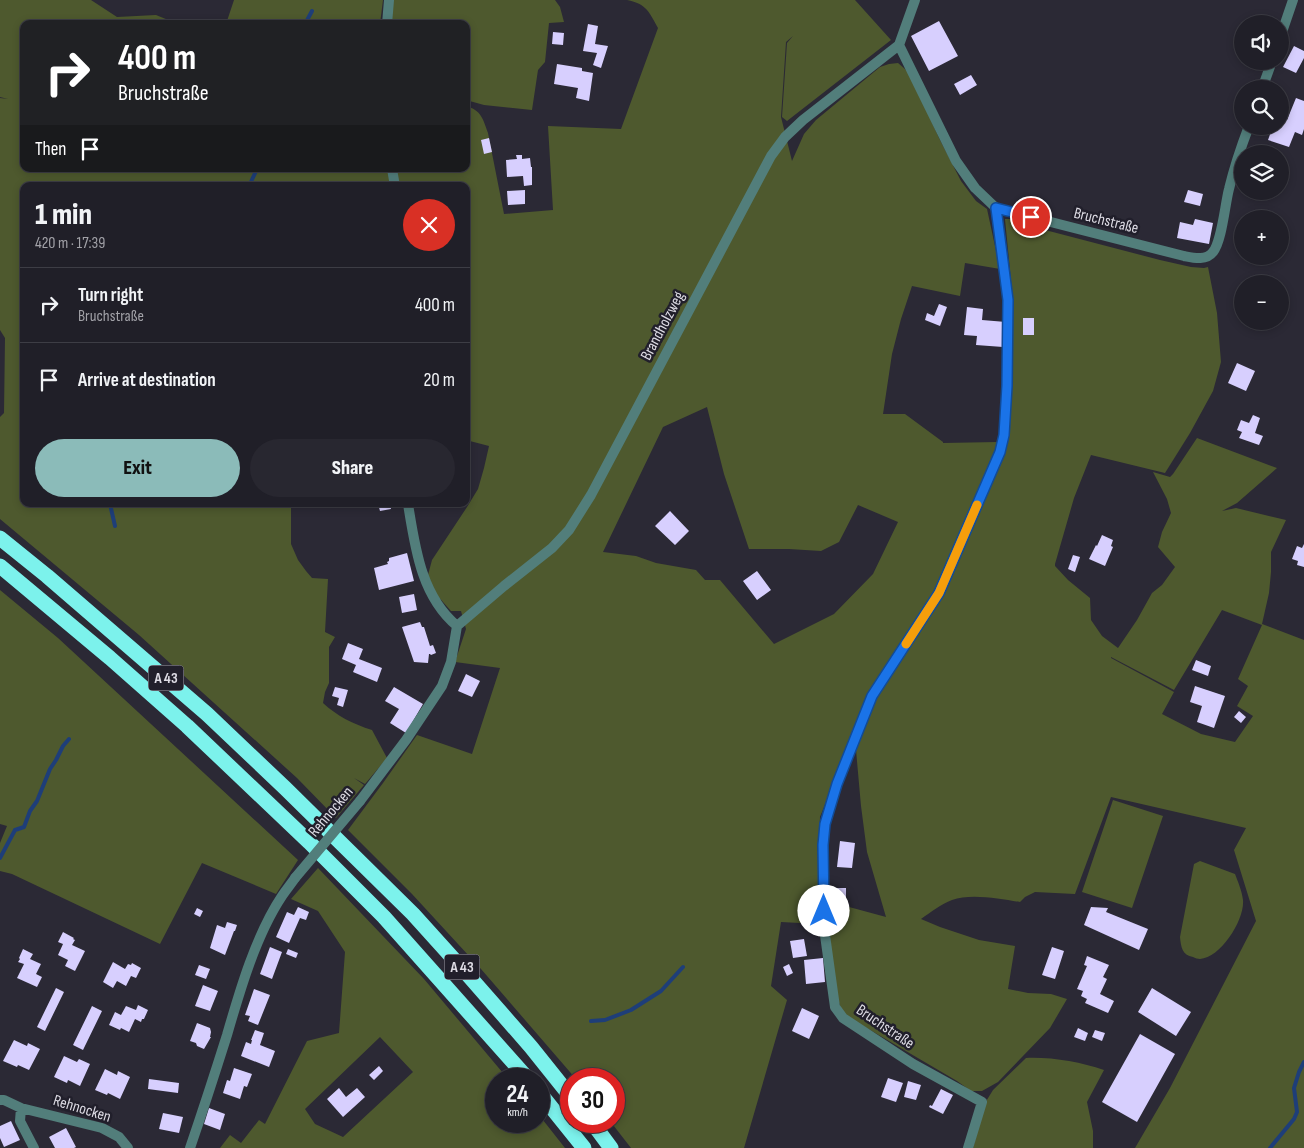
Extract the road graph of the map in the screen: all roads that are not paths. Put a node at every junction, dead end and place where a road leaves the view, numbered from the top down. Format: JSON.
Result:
{"nodes":[{"id":1,"x":389,"y":0,"type":"edge"},
{"id":2,"x":915,"y":0,"type":"edge"},
{"id":3,"x":1294,"y":0,"type":"edge"},
{"id":4,"x":1288,"y":15,"type":"edge"},
{"id":5,"x":387,"y":20,"type":"edge"},
{"id":6,"x":899,"y":45,"type":"junction"},
{"id":7,"x":1246,"y":135,"type":"edge"},
{"id":8,"x":996,"y":208,"type":"junction"},
{"id":9,"x":409,"y":507,"type":"edge"},
{"id":10,"x":0,"y":538,"type":"edge"},
{"id":11,"x":0,"y":566,"type":"edge"},
{"id":12,"x":457,"y":626,"type":"junction"},
{"id":13,"x":518,"y":1068,"type":"edge"},
{"id":14,"x":560,"y":1083,"type":"edge"},
{"id":15,"x":0,"y":1100,"type":"edge"},
{"id":16,"x":550,"y":1106,"type":"edge"},
{"id":17,"x":21,"y":1108,"type":"junction"},
{"id":18,"x":600,"y":1133,"type":"edge"},
{"id":19,"x":34,"y":1148,"type":"edge"},
{"id":20,"x":128,"y":1148,"type":"edge"},
{"id":21,"x":190,"y":1148,"type":"edge"},
{"id":22,"x":584,"y":1148,"type":"edge"},
{"id":23,"x":611,"y":1148,"type":"edge"},
{"id":24,"x":968,"y":1148,"type":"edge"}],
"edges":[{"from":1,"to":5,"type":"street"},
{"from":2,"to":6,"type":"street"},
{"from":3,"to":4,"type":"street"},
{"from":6,"to":8,"type":"street"},
{"from":6,"to":12,"type":"street","name":"Brandholzweg"},
{"from":7,"to":8,"type":"street","name":"Bruchstraße"},
{"from":8,"to":24,"type":"street","name":"Bruchstraße"},
{"from":9,"to":12,"type":"street"},
{"from":10,"to":14,"type":"highway","number":"A 43"},
{"from":11,"to":13,"type":"highway","number":"A 43"},
{"from":12,"to":21,"type":"street","name":"Rehnocken","bridge":true},
{"from":15,"to":17,"type":"street","name":"Rehnocken"},
{"from":16,"to":22,"type":"highway"},
{"from":17,"to":19,"type":"street"},
{"from":17,"to":20,"type":"street","name":"Rehnocken"},
{"from":18,"to":23,"type":"highway"}]}
